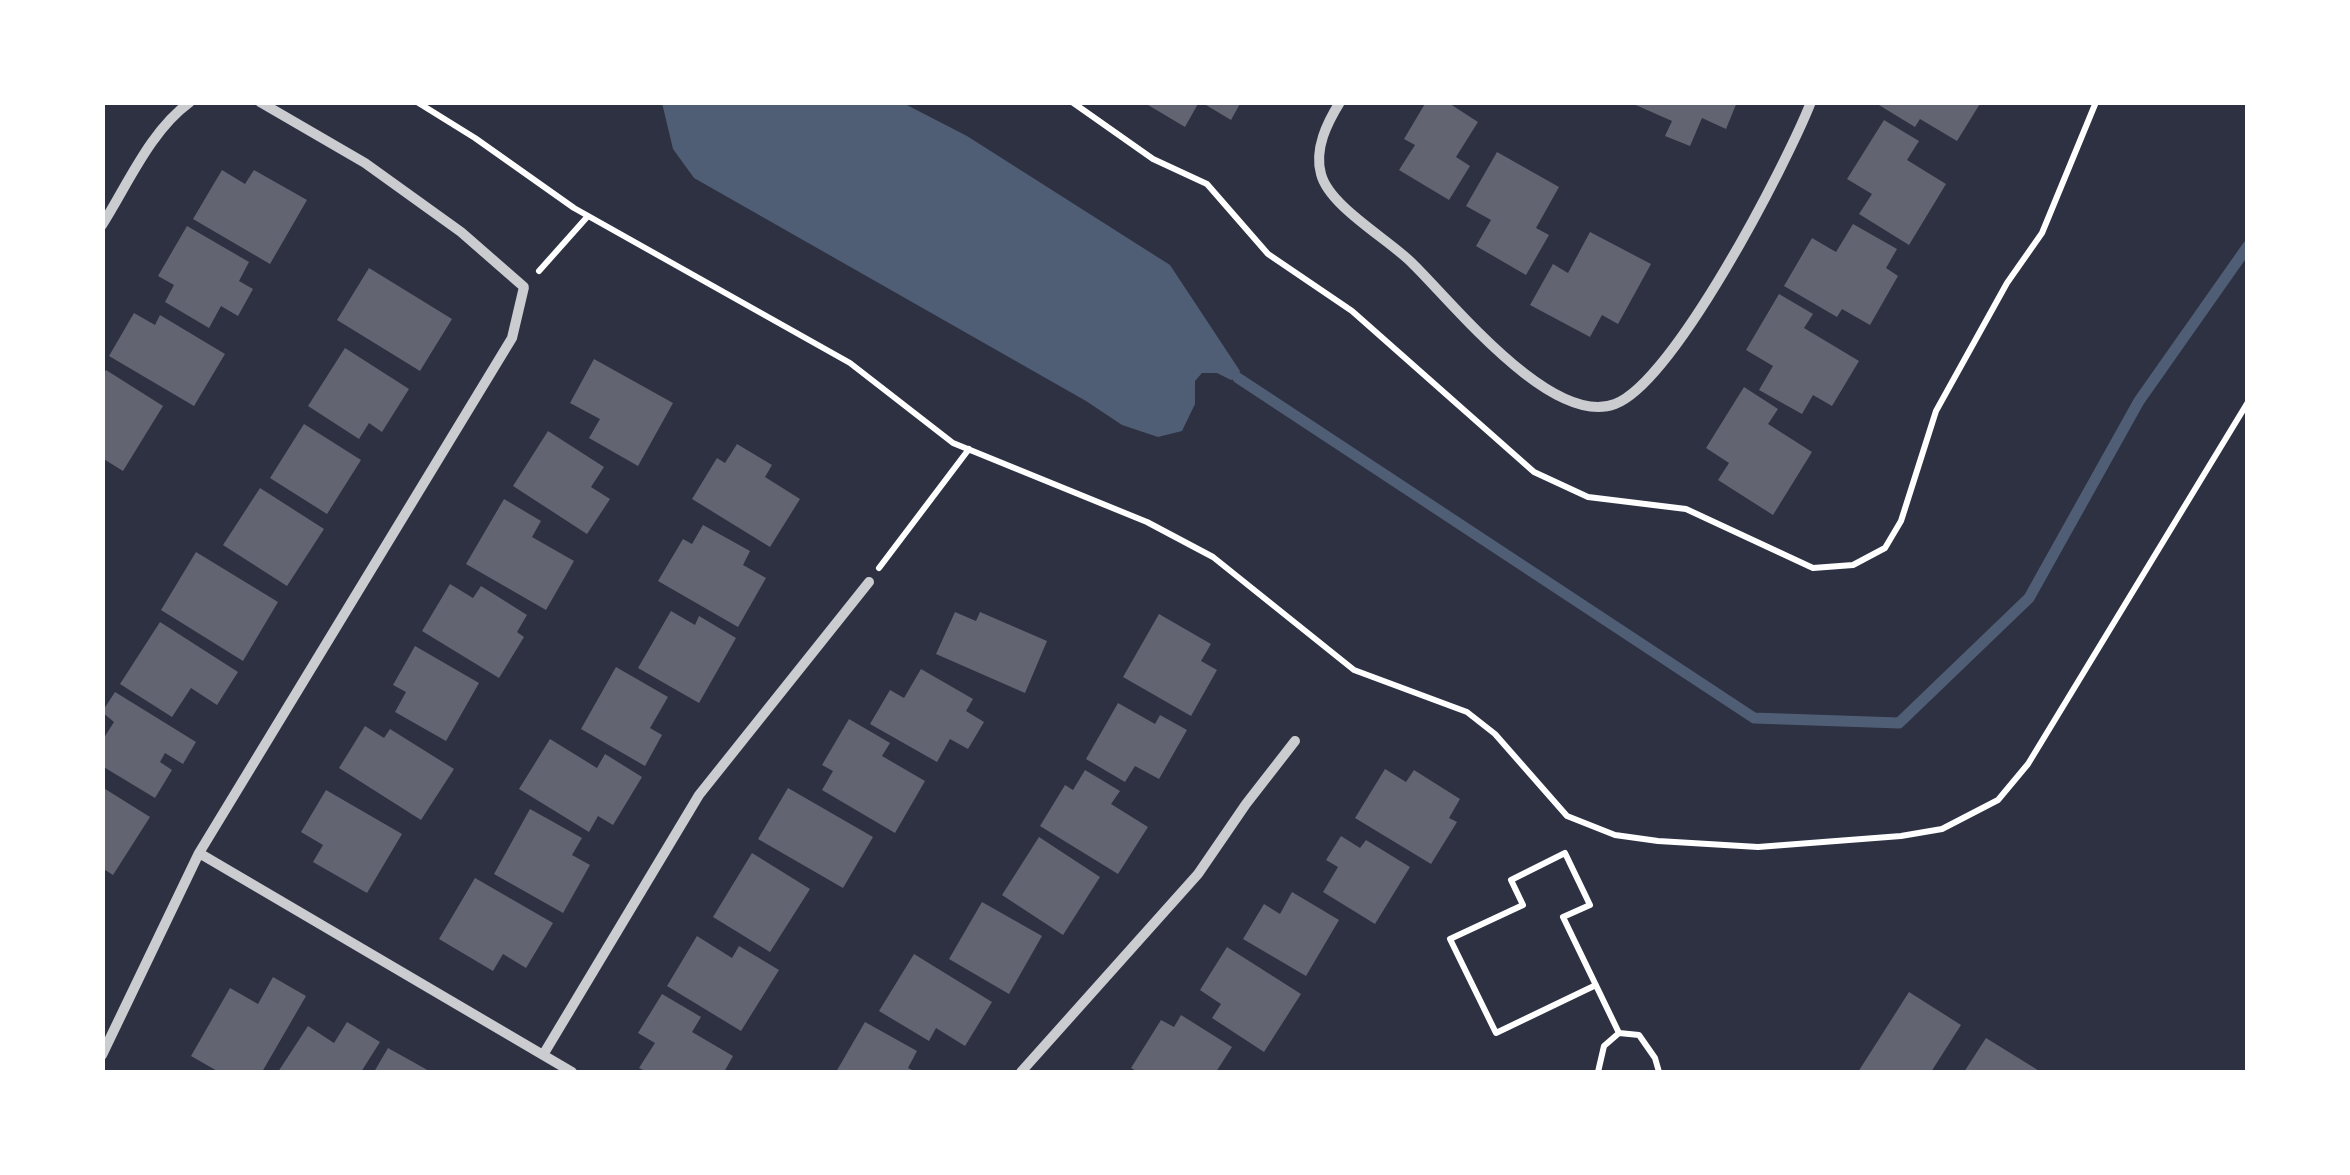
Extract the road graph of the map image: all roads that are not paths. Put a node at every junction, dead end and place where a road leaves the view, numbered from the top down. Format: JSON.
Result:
{"nodes":[{"id":1,"x":190,"y":102,"type":"edge"},
{"id":2,"x":260,"y":102,"type":"edge"},
{"id":3,"x":1340,"y":102,"type":"edge"},
{"id":4,"x":1811,"y":102,"type":"edge"},
{"id":5,"x":102,"y":225,"type":"edge"},
{"id":6,"x":868,"y":582,"type":"road end"},
{"id":7,"x":1295,"y":741,"type":"dead end"},
{"id":8,"x":198,"y":853,"type":"junction"},
{"id":9,"x":543,"y":1054,"type":"junction"},
{"id":10,"x":102,"y":1056,"type":"edge"},
{"id":11,"x":572,"y":1072,"type":"edge"},
{"id":12,"x":1021,"y":1072,"type":"edge"}],
"edges":[{"from":1,"to":5,"type":"street"},
{"from":2,"to":8,"type":"street"},
{"from":3,"to":4,"type":"street"},
{"from":6,"to":9,"type":"street"},
{"from":7,"to":12,"type":"street"},
{"from":8,"to":9,"type":"street"},
{"from":8,"to":10,"type":"street"},
{"from":9,"to":11,"type":"street"}]}
